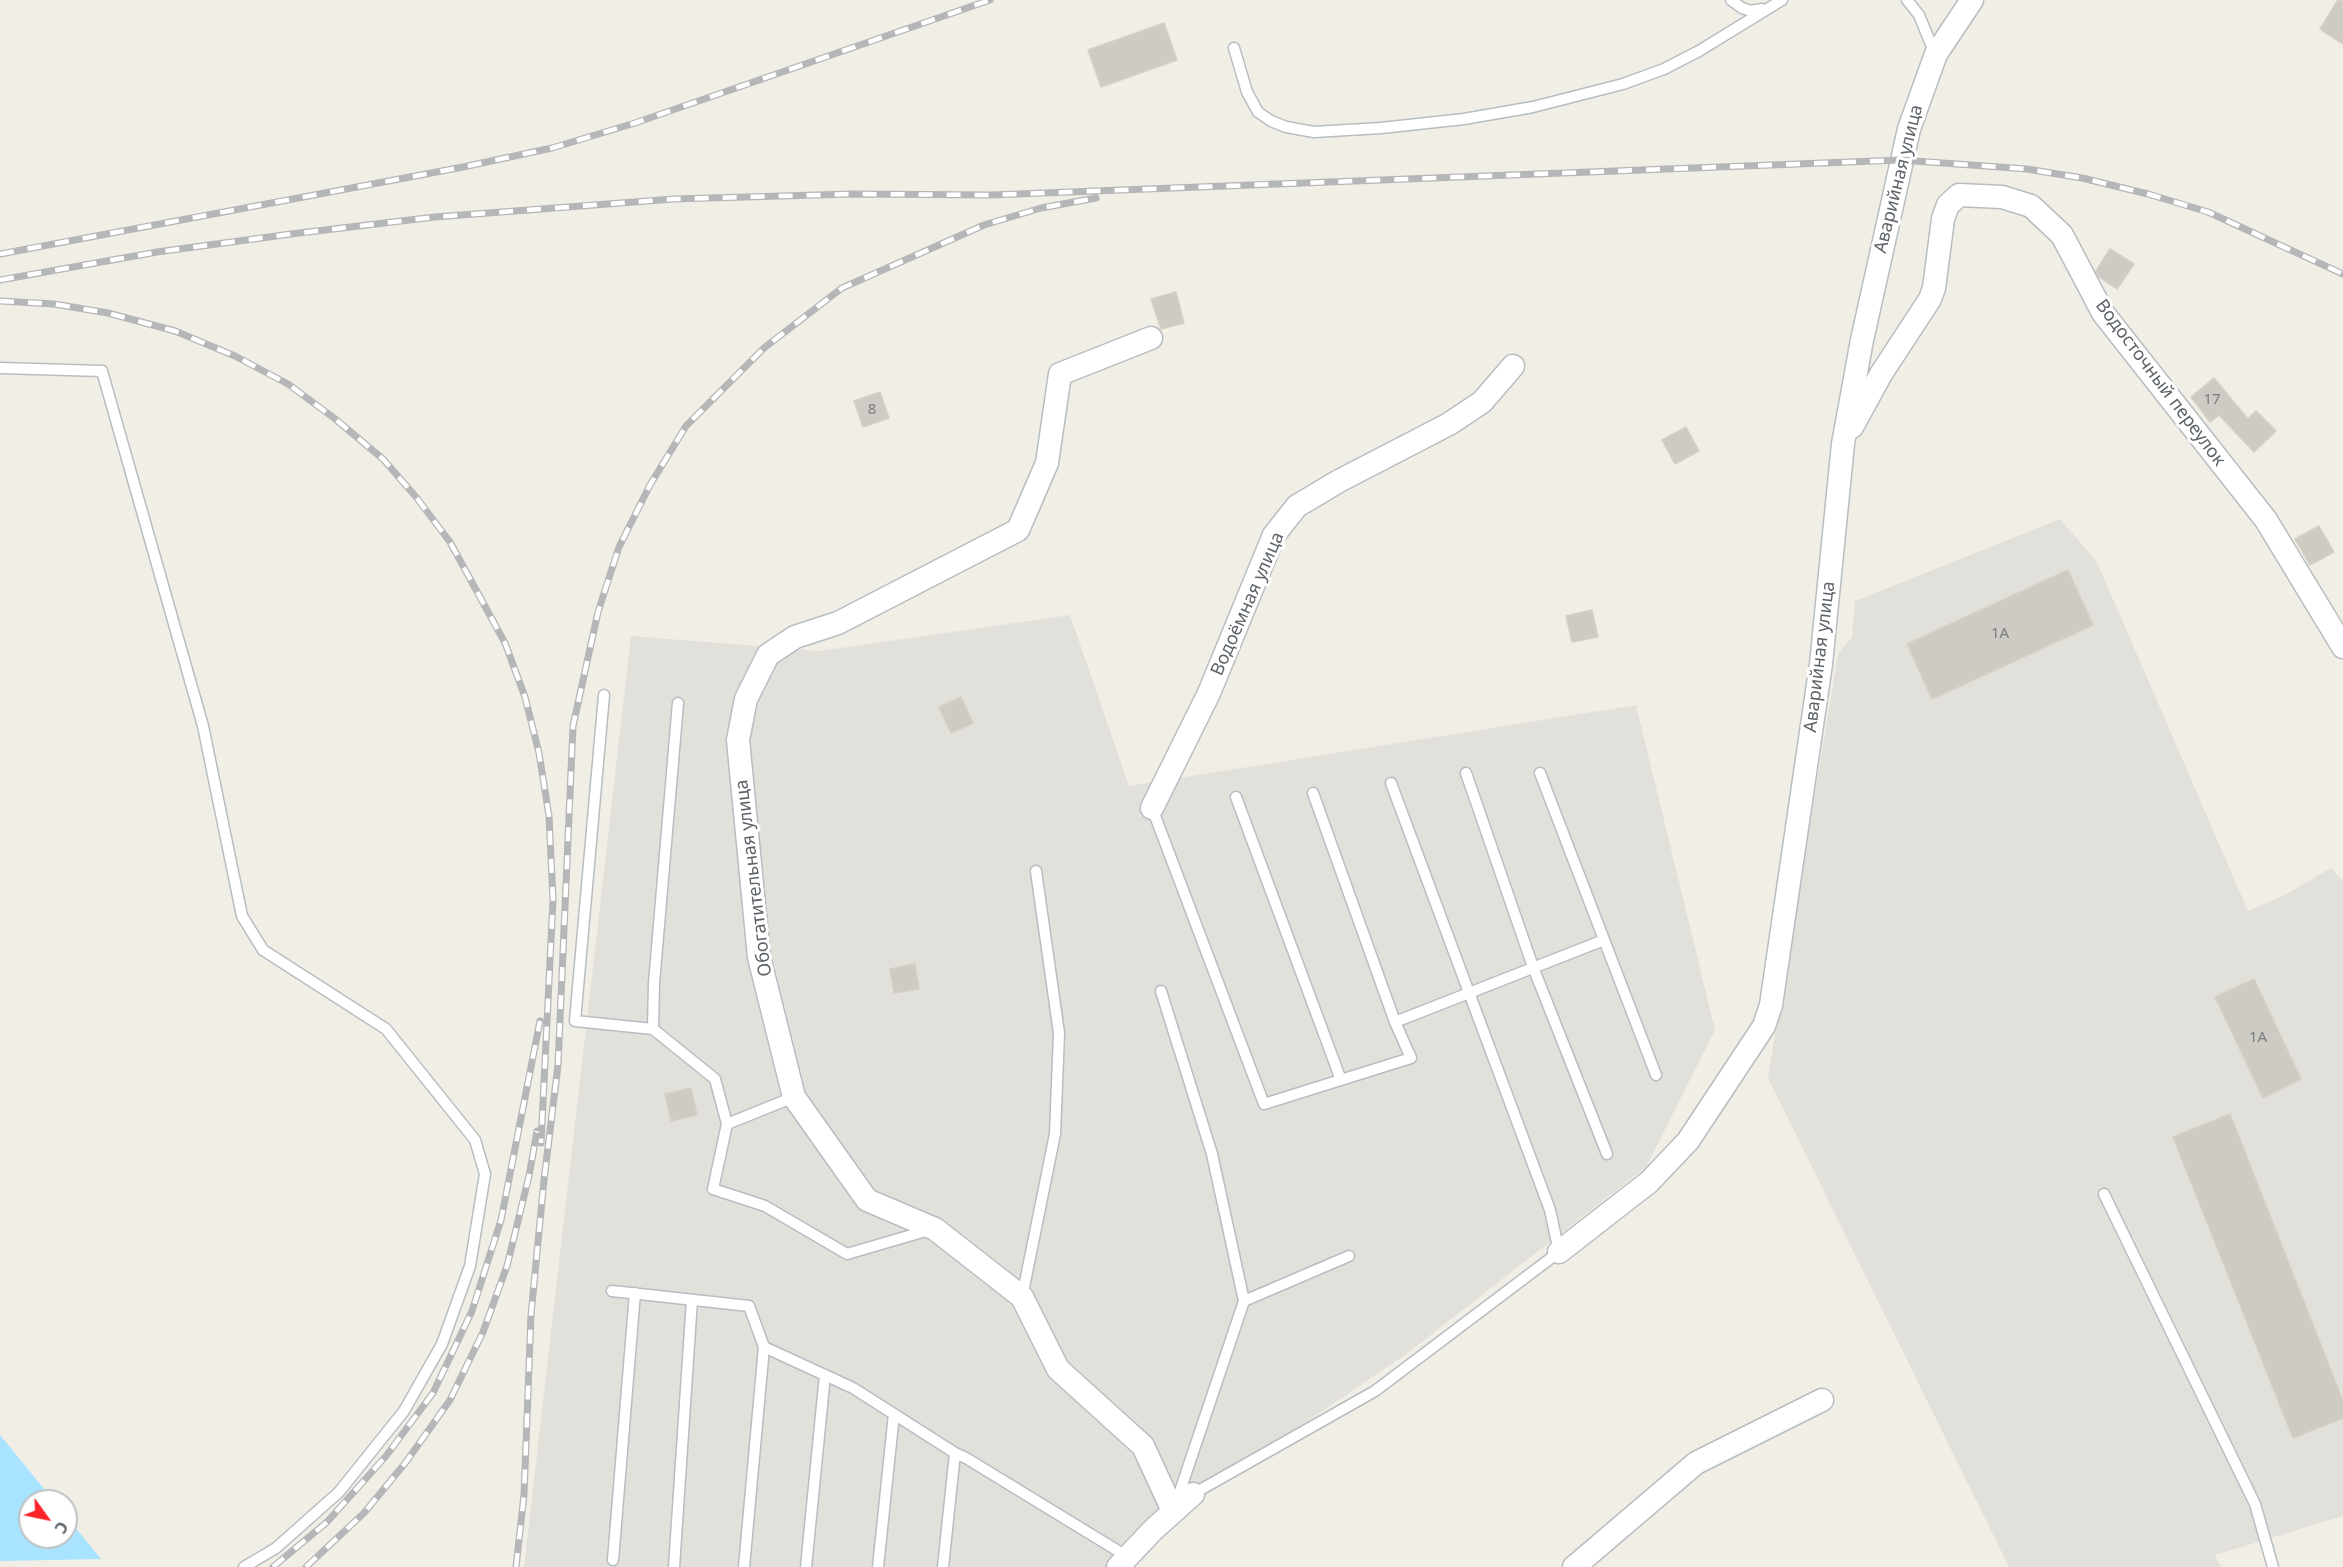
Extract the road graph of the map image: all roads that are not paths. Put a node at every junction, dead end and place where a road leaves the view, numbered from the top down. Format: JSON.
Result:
{"nodes":[{"id":1,"x":1731,"y":0,"type":"edge"},
{"id":2,"x":1782,"y":0,"type":"edge"},
{"id":3,"x":1907,"y":0,"type":"edge"},
{"id":4,"x":1972,"y":0,"type":"edge"},
{"id":5,"x":1768,"y":8,"type":"junction"},
{"id":6,"x":1234,"y":48,"type":"dead end"},
{"id":7,"x":1936,"y":54,"type":"junction"},
{"id":8,"x":1151,"y":338,"type":"dead end"},
{"id":9,"x":1513,"y":366,"type":"dead end"},
{"id":10,"x":0,"y":368,"type":"edge"},
{"id":11,"x":1842,"y":444,"type":"junction"},
{"id":12,"x":2343,"y":647,"type":"edge"},
{"id":13,"x":603,"y":695,"type":"dead end"},
{"id":14,"x":678,"y":703,"type":"dead end"},
{"id":15,"x":1466,"y":773,"type":"dead end"},
{"id":16,"x":1540,"y":773,"type":"dead end"},
{"id":17,"x":1391,"y":783,"type":"dead end"},
{"id":18,"x":1312,"y":793,"type":"dead end"},
{"id":19,"x":1236,"y":797,"type":"dead end"},
{"id":20,"x":1152,"y":808,"type":"joint"},
{"id":21,"x":1036,"y":871,"type":"dead end"},
{"id":22,"x":1604,"y":940,"type":"junction"},
{"id":23,"x":1533,"y":967,"type":"junction"},
{"id":24,"x":1161,"y":992,"type":"dead end"},
{"id":25,"x":1470,"y":992,"type":"junction"},
{"id":26,"x":1395,"y":1022,"type":"junction"},
{"id":27,"x":653,"y":1029,"type":"junction"},
{"id":28,"x":1656,"y":1075,"type":"dead end"},
{"id":29,"x":1341,"y":1080,"type":"junction"},
{"id":30,"x":794,"y":1097,"type":"junction"},
{"id":31,"x":727,"y":1124,"type":"junction"},
{"id":32,"x":1607,"y":1154,"type":"dead end"},
{"id":33,"x":2104,"y":1194,"type":"dead end"},
{"id":34,"x":935,"y":1228,"type":"junction"},
{"id":35,"x":1559,"y":1252,"type":"junction"},
{"id":36,"x":1349,"y":1256,"type":"dead end"},
{"id":37,"x":612,"y":1291,"type":"dead end"},
{"id":38,"x":635,"y":1293,"type":"junction"},
{"id":39,"x":1022,"y":1297,"type":"junction"},
{"id":40,"x":692,"y":1300,"type":"junction"},
{"id":41,"x":1244,"y":1301,"type":"junction"},
{"id":42,"x":764,"y":1347,"type":"junction"},
{"id":43,"x":825,"y":1375,"type":"junction"},
{"id":44,"x":1822,"y":1400,"type":"dead end"},
{"id":45,"x":894,"y":1414,"type":"junction"},
{"id":46,"x":955,"y":1454,"type":"junction"},
{"id":47,"x":1193,"y":1494,"type":"joint"},
{"id":48,"x":1173,"y":1511,"type":"junction"},
{"id":49,"x":613,"y":1560,"type":"dead end"},
{"id":50,"x":1123,"y":1562,"type":"edge"},
{"id":51,"x":244,"y":1567,"type":"edge"},
{"id":52,"x":674,"y":1567,"type":"edge"},
{"id":53,"x":744,"y":1567,"type":"edge"},
{"id":54,"x":806,"y":1567,"type":"edge"},
{"id":55,"x":878,"y":1567,"type":"edge"},
{"id":56,"x":943,"y":1567,"type":"edge"},
{"id":57,"x":1574,"y":1567,"type":"edge"},
{"id":58,"x":2272,"y":1567,"type":"edge"}],
"edges":[{"from":1,"to":5,"type":"lane"},
{"from":2,"to":5,"type":"lane"},
{"from":3,"to":7,"type":"lane"},
{"from":4,"to":7,"type":"street","name":"Аварийная улица"},
{"from":5,"to":6,"type":"lane"},
{"from":7,"to":11,"type":"street","name":"Аварийная улица"},
{"from":8,"to":30,"type":"street","name":"Обогатительная улица"},
{"from":9,"to":20,"type":"street","name":"Водоёмная улица"},
{"from":10,"to":51,"type":"lane"},
{"from":11,"to":12,"type":"street","name":"Водосточный переулок"},
{"from":11,"to":35,"type":"street","name":"Аварийная улица"},
{"from":13,"to":27,"type":"lane"},
{"from":14,"to":27,"type":"lane"},
{"from":15,"to":23,"type":"lane"},
{"from":16,"to":22,"type":"lane"},
{"from":17,"to":25,"type":"lane"},
{"from":18,"to":26,"type":"lane"},
{"from":19,"to":29,"type":"lane"},
{"from":20,"to":29,"type":"lane"},
{"from":21,"to":39,"type":"lane"},
{"from":22,"to":23,"type":"lane"},
{"from":22,"to":28,"type":"lane"},
{"from":23,"to":25,"type":"lane"},
{"from":23,"to":32,"type":"lane"},
{"from":24,"to":41,"type":"lane"},
{"from":25,"to":26,"type":"lane"},
{"from":25,"to":35,"type":"lane"},
{"from":26,"to":29,"type":"lane"},
{"from":27,"to":31,"type":"lane"},
{"from":30,"to":31,"type":"lane"},
{"from":30,"to":34,"type":"street","name":"Обогатительная улица"},
{"from":31,"to":34,"type":"lane"},
{"from":33,"to":58,"type":"lane"},
{"from":34,"to":39,"type":"street","name":"Обогатительная улица"},
{"from":35,"to":47,"type":"lane"},
{"from":36,"to":41,"type":"lane"},
{"from":37,"to":38,"type":"lane"},
{"from":38,"to":40,"type":"lane"},
{"from":38,"to":49,"type":"lane"},
{"from":39,"to":48,"type":"street","name":"Обогатительная улица"},
{"from":40,"to":42,"type":"lane"},
{"from":40,"to":52,"type":"lane"},
{"from":41,"to":48,"type":"lane"},
{"from":42,"to":43,"type":"lane"},
{"from":42,"to":53,"type":"lane"},
{"from":43,"to":45,"type":"lane"},
{"from":43,"to":54,"type":"lane"},
{"from":44,"to":57,"type":"street"},
{"from":45,"to":46,"type":"lane"},
{"from":45,"to":55,"type":"lane"},
{"from":46,"to":50,"type":"lane"},
{"from":46,"to":56,"type":"lane"},
{"from":47,"to":48,"type":"street"},
{"from":48,"to":50,"type":"street"}]}
